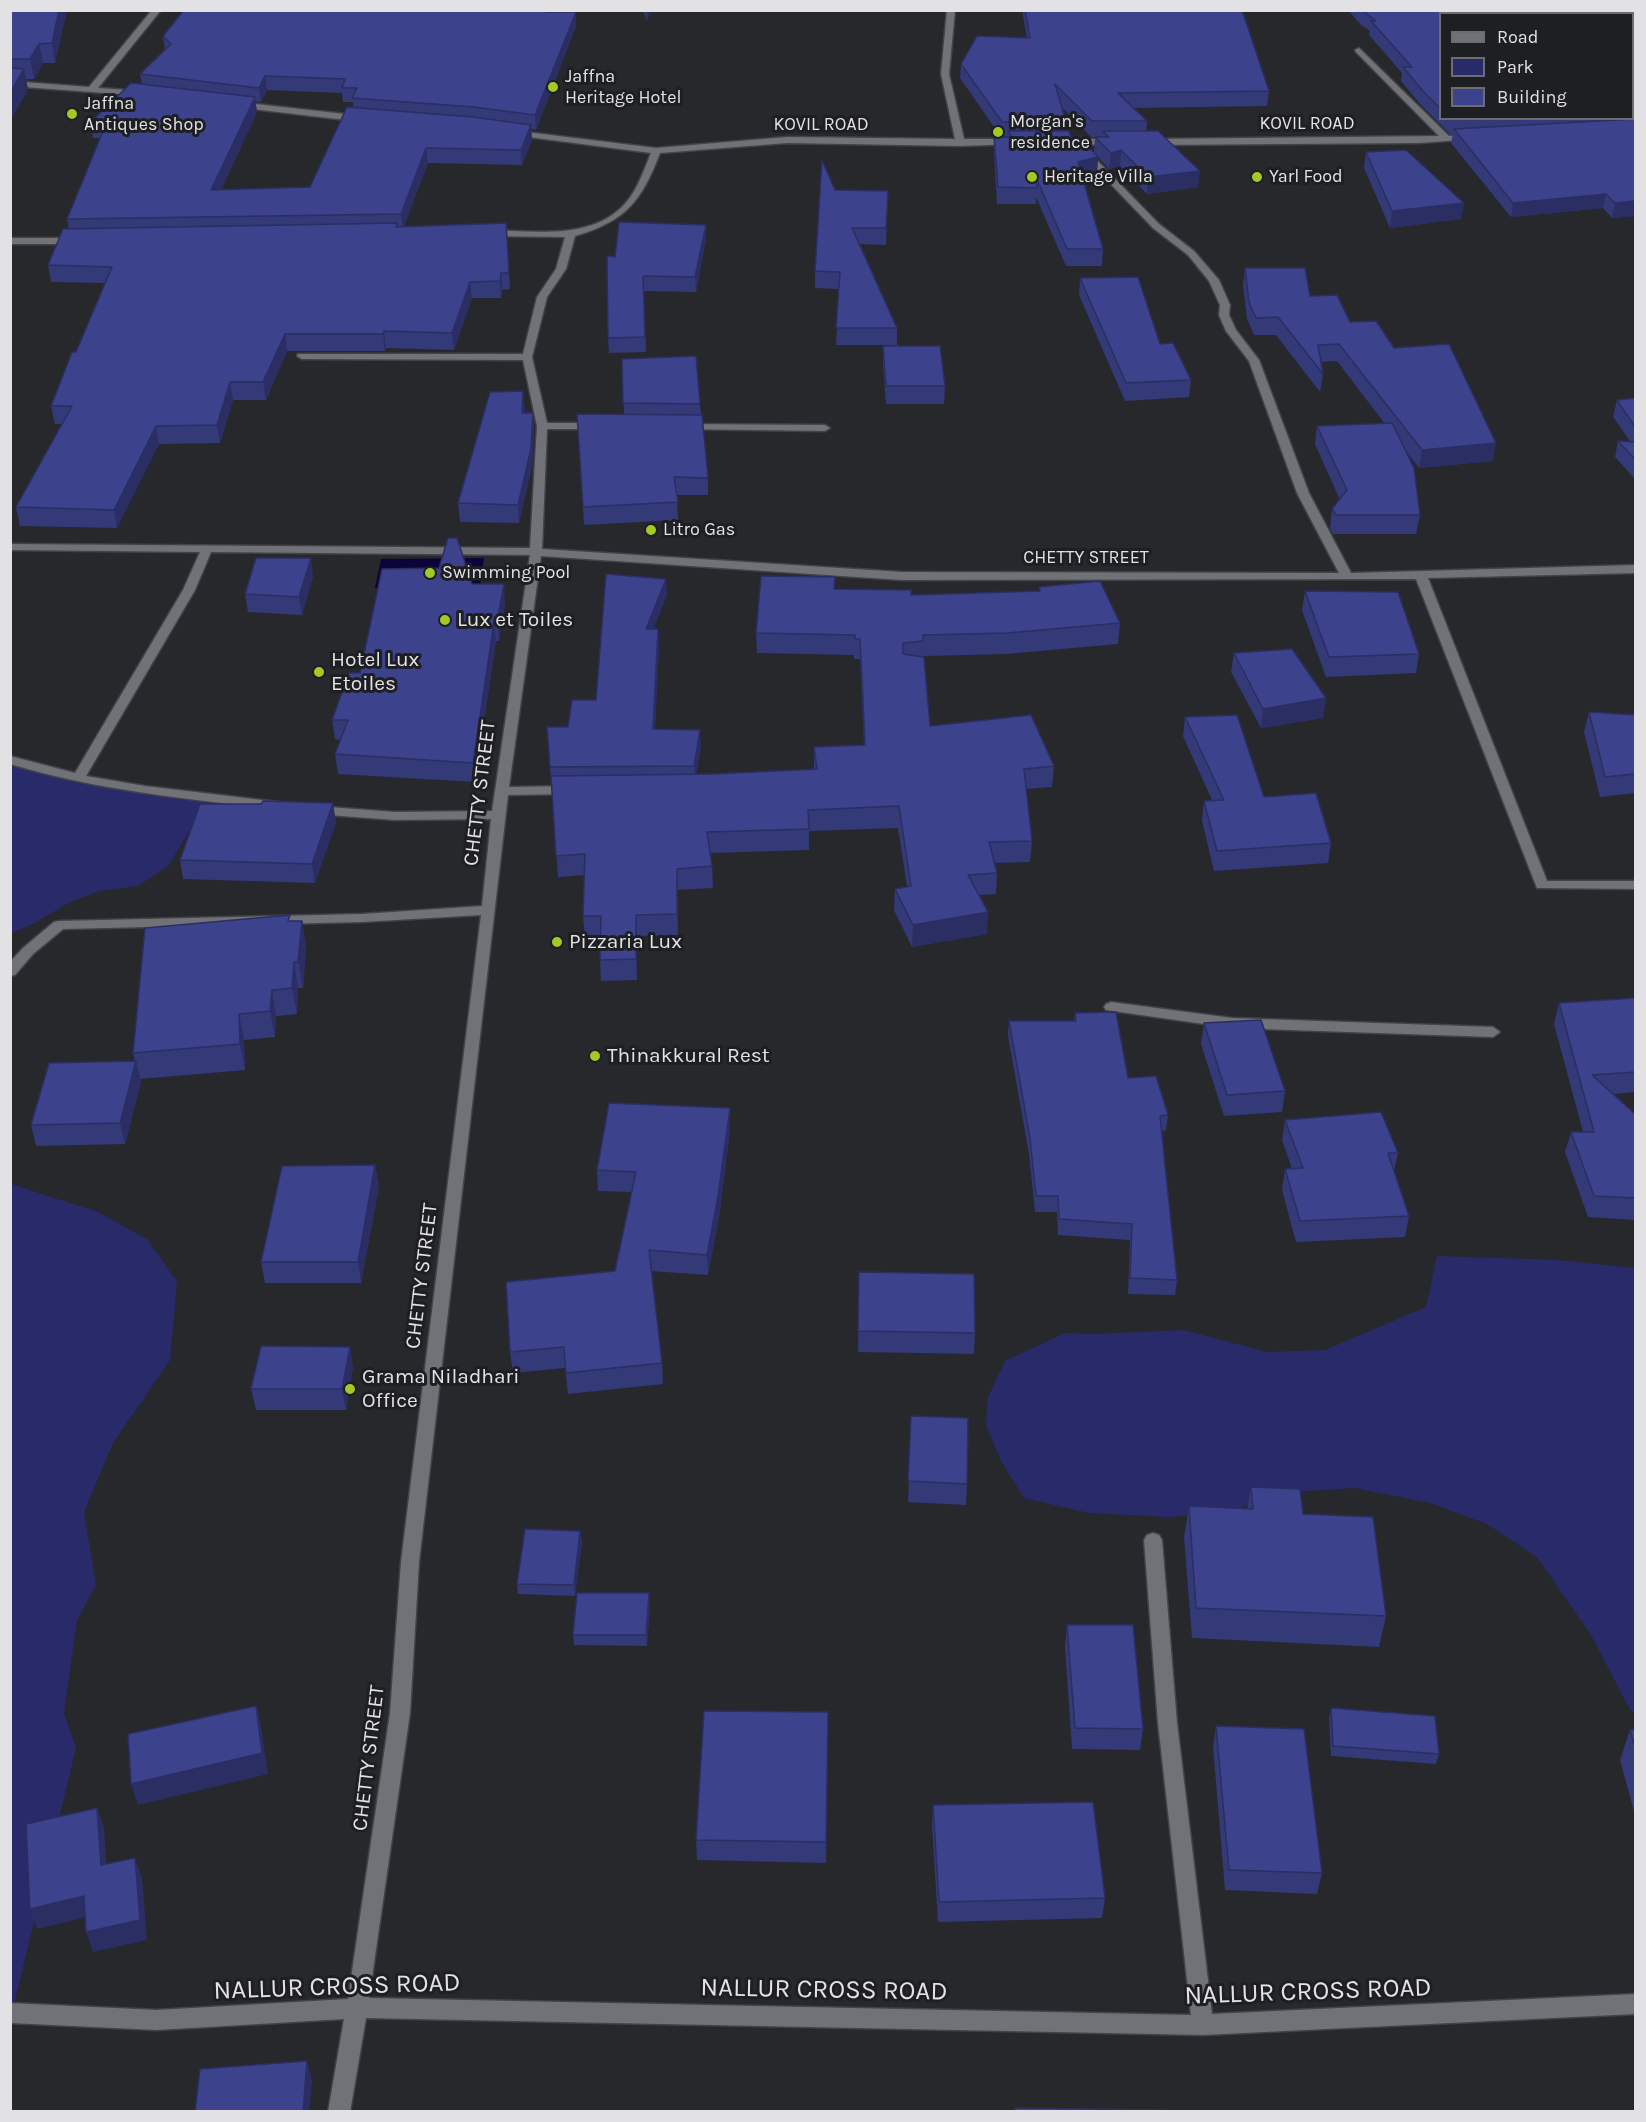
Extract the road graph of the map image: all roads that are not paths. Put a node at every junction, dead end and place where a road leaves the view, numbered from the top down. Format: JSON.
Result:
{"nodes":[{"id":1,"x":157,"y":10,"type":"edge"},
{"id":2,"x":951,"y":10,"type":"edge"},
{"id":3,"x":1359,"y":50,"type":"dead end"},
{"id":4,"x":10,"y":83,"type":"edge"},
{"id":5,"x":93,"y":88,"type":"junction"},
{"id":6,"x":152,"y":95,"type":"edge"},
{"id":7,"x":223,"y":103,"type":"edge"},
{"id":8,"x":372,"y":119,"type":"edge"},
{"id":9,"x":498,"y":130,"type":"edge"},
{"id":10,"x":1480,"y":137,"type":"edge"},
{"id":11,"x":1447,"y":139,"type":"junction"},
{"id":12,"x":1029,"y":142,"type":"edge"},
{"id":13,"x":1052,"y":142,"type":"edge"},
{"id":14,"x":1075,"y":142,"type":"junction"},
{"id":15,"x":1122,"y":142,"type":"edge"},
{"id":16,"x":1146,"y":142,"type":"edge"},
{"id":17,"x":960,"y":143,"type":"junction"},
{"id":18,"x":656,"y":151,"type":"junction"},
{"id":19,"x":479,"y":233,"type":"edge"},
{"id":20,"x":571,"y":234,"type":"junction"},
{"id":21,"x":10,"y":241,"type":"edge"},
{"id":22,"x":86,"y":241,"type":"edge"},
{"id":23,"x":302,"y":356,"type":"edge"},
{"id":24,"x":527,"y":357,"type":"junction"},
{"id":25,"x":542,"y":426,"type":"junction"},
{"id":26,"x":612,"y":426,"type":"edge"},
{"id":27,"x":672,"y":426,"type":"edge"},
{"id":28,"x":825,"y":428,"type":"dead end"},
{"id":29,"x":10,"y":547,"type":"edge"},
{"id":30,"x":207,"y":549,"type":"junction"},
{"id":31,"x":536,"y":552,"type":"junction"},
{"id":32,"x":1635,"y":569,"type":"edge"},
{"id":33,"x":1420,"y":574,"type":"junction"},
{"id":34,"x":1347,"y":577,"type":"junction"},
{"id":35,"x":10,"y":760,"type":"edge"},
{"id":36,"x":78,"y":779,"type":"junction"},
{"id":37,"x":585,"y":790,"type":"edge"},
{"id":38,"x":502,"y":791,"type":"junction"},
{"id":39,"x":498,"y":815,"type":"junction"},
{"id":40,"x":1635,"y":885,"type":"edge"},
{"id":41,"x":489,"y":910,"type":"junction"},
{"id":42,"x":10,"y":972,"type":"edge"},
{"id":43,"x":1111,"y":1006,"type":"dead end"},
{"id":44,"x":1493,"y":1032,"type":"dead end"},
{"id":45,"x":1153,"y":1540,"type":"dead end"},
{"id":46,"x":1635,"y":2004,"type":"edge"},
{"id":47,"x":357,"y":2008,"type":"junction"},
{"id":48,"x":10,"y":2013,"type":"edge"},
{"id":49,"x":1203,"y":2025,"type":"junction"},
{"id":50,"x":339,"y":2112,"type":"edge"}],
"edges":[{"from":1,"to":5,"type":"street"},
{"from":2,"to":17,"type":"street"},
{"from":3,"to":11,"type":"street"},
{"from":4,"to":5,"type":"street"},
{"from":5,"to":6,"type":"street"},
{"from":7,"to":8,"type":"street"},
{"from":9,"to":18,"type":"street","name":"KOVIL ROAD"},
{"from":10,"to":11,"type":"street","name":"KOVIL ROAD"},
{"from":11,"to":16,"type":"street","name":"KOVIL ROAD"},
{"from":12,"to":17,"type":"street","name":"KOVIL ROAD"},
{"from":13,"to":14,"type":"street"},
{"from":14,"to":15,"type":"street"},
{"from":14,"to":34,"type":"street"},
{"from":17,"to":18,"type":"street","name":"KOVIL ROAD"},
{"from":18,"to":20,"type":"street"},
{"from":19,"to":20,"type":"street"},
{"from":20,"to":24,"type":"street"},
{"from":21,"to":22,"type":"street"},
{"from":23,"to":24,"type":"street"},
{"from":24,"to":25,"type":"street"},
{"from":25,"to":26,"type":"street"},
{"from":25,"to":31,"type":"street"},
{"from":27,"to":28,"type":"street"},
{"from":29,"to":30,"type":"street","name":"CHETTY STREET"},
{"from":30,"to":31,"type":"street","name":"CHETTY STREET"},
{"from":30,"to":36,"type":"street"},
{"from":31,"to":34,"type":"street","name":"CHETTY STREET"},
{"from":31,"to":38,"type":"street","name":"CHETTY STREET"},
{"from":32,"to":33,"type":"street","name":"CHETTY STREET"},
{"from":33,"to":34,"type":"street","name":"CHETTY STREET"},
{"from":33,"to":40,"type":"street"},
{"from":35,"to":36,"type":"street"},
{"from":36,"to":39,"type":"street"},
{"from":37,"to":38,"type":"street"},
{"from":38,"to":39,"type":"street","name":"CHETTY STREET"},
{"from":39,"to":41,"type":"street","name":"CHETTY STREET"},
{"from":41,"to":42,"type":"street"},
{"from":41,"to":47,"type":"street","name":"CHETTY STREET"},
{"from":43,"to":44,"type":"street"},
{"from":45,"to":49,"type":"street"},
{"from":46,"to":49,"type":"street","name":"NALLUR CROSS ROAD"},
{"from":47,"to":48,"type":"street","name":"NALLUR CROSS ROAD"},
{"from":47,"to":49,"type":"street","name":"NALLUR CROSS ROAD"},
{"from":47,"to":50,"type":"street","name":"CHETTY STREET"}]}
